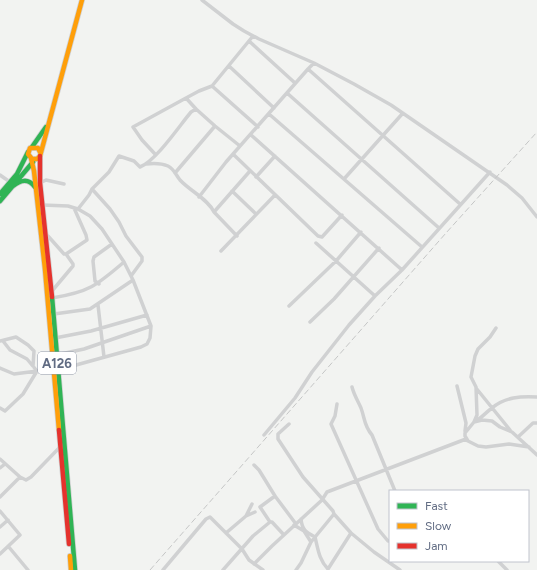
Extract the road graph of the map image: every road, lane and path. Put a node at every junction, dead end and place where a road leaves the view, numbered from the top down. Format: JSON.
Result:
{"nodes":[{"id":1,"x":82,"y":0,"type":"edge"},
{"id":2,"x":202,"y":0,"type":"edge"},
{"id":3,"x":253,"y":36,"type":"junction"},
{"id":4,"x":249,"y":41,"type":"junction"},
{"id":5,"x":314,"y":63,"type":"junction"},
{"id":6,"x":229,"y":66,"type":"junction"},
{"id":7,"x":308,"y":69,"type":"junction"},
{"id":8,"x":295,"y":83,"type":"junction"},
{"id":9,"x":212,"y":86,"type":"junction"},
{"id":10,"x":287,"y":93,"type":"junction"},
{"id":11,"x":186,"y":98,"type":"junction"},
{"id":12,"x":274,"y":108,"type":"junction"},
{"id":13,"x":196,"y":109,"type":"junction"},
{"id":14,"x":403,"y":113,"type":"junction"},
{"id":15,"x":269,"y":114,"type":"junction"},
{"id":16,"x":48,"y":124,"type":"junction"},
{"id":17,"x":215,"y":126,"type":"junction"},
{"id":18,"x":258,"y":127,"type":"junction"},
{"id":19,"x":251,"y":135,"type":"junction"},
{"id":20,"x":382,"y":135,"type":"junction"},
{"id":21,"x":240,"y":146,"type":"junction"},
{"id":22,"x":32,"y":147,"type":"junction"},
{"id":23,"x":28,"y":152,"type":"junction"},
{"id":24,"x":155,"y":154,"type":"junction"},
{"id":25,"x":233,"y":154,"type":"junction"},
{"id":26,"x":275,"y":156,"type":"junction"},
{"id":27,"x":36,"y":158,"type":"junction"},
{"id":28,"x":360,"y":160,"type":"junction"},
{"id":29,"x":146,"y":164,"type":"junction"},
{"id":30,"x":250,"y":171,"type":"junction"},
{"id":31,"x":490,"y":172,"type":"junction"},
{"id":32,"x":175,"y":173,"type":"junction"},
{"id":33,"x":0,"y":175,"type":"edge"},
{"id":34,"x":256,"y":177,"type":"junction"},
{"id":35,"x":344,"y":179,"type":"junction"},
{"id":36,"x":40,"y":183,"type":"junction"},
{"id":37,"x":12,"y":184,"type":"junction"},
{"id":38,"x":64,"y":184,"type":"dead end"},
{"id":39,"x":92,"y":189,"type":"junction"},
{"id":40,"x":232,"y":191,"type":"junction"},
{"id":41,"x":0,"y":194,"type":"edge"},
{"id":42,"x":36,"y":194,"type":"junction"},
{"id":43,"x":275,"y":195,"type":"junction"},
{"id":44,"x":199,"y":197,"type":"junction"},
{"id":45,"x":0,"y":201,"type":"edge"},
{"id":46,"x":460,"y":204,"type":"junction"},
{"id":47,"x":42,"y":205,"type":"junction"},
{"id":48,"x":76,"y":209,"type":"junction"},
{"id":49,"x":214,"y":212,"type":"junction"},
{"id":50,"x":256,"y":214,"type":"junction"},
{"id":51,"x":342,"y":215,"type":"junction"},
{"id":52,"x":537,"y":217,"type":"edge"},
{"id":53,"x":439,"y":228,"type":"junction"},
{"id":54,"x":361,"y":232,"type":"junction"},
{"id":55,"x":46,"y":233,"type":"junction"},
{"id":56,"x":237,"y":236,"type":"junction"},
{"id":57,"x":316,"y":243,"type":"dead end"},
{"id":58,"x":112,"y":244,"type":"junction"},
{"id":59,"x":422,"y":247,"type":"junction"},
{"id":60,"x":379,"y":248,"type":"junction"},
{"id":61,"x":221,"y":251,"type":"dead end"},
{"id":62,"x":66,"y":254,"type":"junction"},
{"id":63,"x":336,"y":261,"type":"junction"},
{"id":64,"x":124,"y":262,"type":"junction"},
{"id":65,"x":402,"y":270,"type":"junction"},
{"id":66,"x":353,"y":277,"type":"junction"},
{"id":67,"x":132,"y":278,"type":"junction"},
{"id":68,"x":99,"y":284,"type":"junction"},
{"id":69,"x":52,"y":291,"type":"junction"},
{"id":70,"x":375,"y":296,"type":"junction"},
{"id":71,"x":52,"y":298,"type":"junction"},
{"id":72,"x":98,"y":305,"type":"junction"},
{"id":73,"x":289,"y":306,"type":"dead end"},
{"id":74,"x":53,"y":314,"type":"junction"},
{"id":75,"x":146,"y":315,"type":"junction"},
{"id":76,"x":310,"y":322,"type":"dead end"},
{"id":77,"x":151,"y":326,"type":"junction"},
{"id":78,"x":100,"y":327,"type":"junction"},
{"id":79,"x":496,"y":328,"type":"dead end"},
{"id":80,"x":55,"y":338,"type":"junction"},
{"id":81,"x":1,"y":341,"type":"edge"},
{"id":82,"x":102,"y":342,"type":"junction"},
{"id":83,"x":56,"y":355,"type":"junction"},
{"id":84,"x":104,"y":357,"type":"junction"},
{"id":85,"x":33,"y":366,"type":"junction"},
{"id":86,"x":0,"y":368,"type":"edge"},
{"id":87,"x":56,"y":370,"type":"junction"},
{"id":88,"x":37,"y":371,"type":"junction"},
{"id":89,"x":457,"y":386,"type":"dead end"},
{"id":90,"x":352,"y":387,"type":"dead end"},
{"id":91,"x":476,"y":387,"type":"junction"},
{"id":92,"x":537,"y":398,"type":"edge"},
{"id":93,"x":337,"y":404,"type":"dead end"},
{"id":94,"x":0,"y":408,"type":"edge"},
{"id":95,"x":492,"y":408,"type":"junction"},
{"id":96,"x":474,"y":422,"type":"junction"},
{"id":97,"x":537,"y":423,"type":"edge"},
{"id":98,"x":289,"y":424,"type":"dead end"},
{"id":99,"x":465,"y":432,"type":"junction"},
{"id":100,"x":512,"y":432,"type":"junction"},
{"id":101,"x":264,"y":435,"type":"dead end"},
{"id":102,"x":518,"y":437,"type":"junction"},
{"id":103,"x":466,"y":439,"type":"junction"},
{"id":104,"x":60,"y":447,"type":"junction"},
{"id":105,"x":529,"y":447,"type":"junction"},
{"id":106,"x":537,"y":455,"type":"edge"},
{"id":107,"x":0,"y":460,"type":"edge"},
{"id":108,"x":5,"y":464,"type":"junction"},
{"id":109,"x":254,"y":465,"type":"dead end"},
{"id":110,"x":0,"y":468,"type":"edge"},
{"id":111,"x":385,"y":470,"type":"junction"},
{"id":112,"x":20,"y":477,"type":"junction"},
{"id":113,"x":356,"y":481,"type":"junction"},
{"id":114,"x":395,"y":490,"type":"edge"},
{"id":115,"x":275,"y":496,"type":"junction"},
{"id":116,"x":0,"y":497,"type":"edge"},
{"id":117,"x":322,"y":500,"type":"junction"},
{"id":118,"x":252,"y":504,"type":"dead end"},
{"id":119,"x":0,"y":511,"type":"edge"},
{"id":120,"x":256,"y":512,"type":"dead end"},
{"id":121,"x":334,"y":514,"type":"junction"},
{"id":122,"x":246,"y":516,"type":"junction"},
{"id":123,"x":301,"y":519,"type":"junction"},
{"id":124,"x":8,"y":520,"type":"junction"},
{"id":125,"x":270,"y":522,"type":"junction"},
{"id":126,"x":295,"y":524,"type":"junction"},
{"id":127,"x":0,"y":527,"type":"edge"},
{"id":128,"x":304,"y":531,"type":"junction"},
{"id":129,"x":226,"y":533,"type":"junction"},
{"id":130,"x":351,"y":533,"type":"junction"},
{"id":131,"x":284,"y":535,"type":"junction"},
{"id":132,"x":315,"y":537,"type":"junction"},
{"id":133,"x":389,"y":541,"type":"edge"},
{"id":134,"x":311,"y":542,"type":"junction"},
{"id":135,"x":8,"y":546,"type":"junction"},
{"id":136,"x":242,"y":549,"type":"junction"},
{"id":137,"x":0,"y":554,"type":"edge"},
{"id":138,"x":499,"y":562,"type":"edge"},
{"id":139,"x":254,"y":564,"type":"junction"},
{"id":140,"x":328,"y":569,"type":"edge"},
{"id":141,"x":28,"y":570,"type":"edge"},
{"id":142,"x":71,"y":570,"type":"edge"},
{"id":143,"x":76,"y":570,"type":"edge"},
{"id":144,"x":163,"y":570,"type":"edge"},
{"id":145,"x":223,"y":570,"type":"edge"},
{"id":146,"x":263,"y":570,"type":"edge"},
{"id":147,"x":296,"y":570,"type":"edge"},
{"id":148,"x":400,"y":570,"type":"edge"},
{"id":149,"x":507,"y":570,"type":"edge"}],
"edges":[{"from":1,"to":16,"type":"main road","number":"A126"},
{"from":2,"to":3,"type":"street"},
{"from":3,"to":4,"type":"street"},
{"from":3,"to":5,"type":"street"},
{"from":4,"to":6,"type":"street"},
{"from":4,"to":8,"type":"street"},
{"from":5,"to":7,"type":"street"},
{"from":5,"to":14,"type":"street"},
{"from":6,"to":9,"type":"street"},
{"from":6,"to":12,"type":"street"},
{"from":7,"to":8,"type":"street"},
{"from":7,"to":20,"type":"street"},
{"from":8,"to":10,"type":"street"},
{"from":9,"to":11,"type":"street"},
{"from":9,"to":18,"type":"street"},
{"from":10,"to":12,"type":"street"},
{"from":10,"to":28,"type":"street"},
{"from":11,"to":13,"type":"street"},
{"from":11,"to":24,"type":"street"},
{"from":12,"to":15,"type":"street"},
{"from":13,"to":17,"type":"street"},
{"from":13,"to":24,"type":"street"},
{"from":14,"to":20,"type":"street"},
{"from":14,"to":31,"type":"street"},
{"from":15,"to":18,"type":"street"},
{"from":15,"to":35,"type":"street"},
{"from":16,"to":22,"type":"main road","number":"A126"},
{"from":16,"to":27,"type":"main road","number":"A126"},
{"from":17,"to":21,"type":"street"},
{"from":17,"to":32,"type":"street"},
{"from":18,"to":19,"type":"street"},
{"from":19,"to":21,"type":"street"},
{"from":19,"to":26,"type":"street"},
{"from":20,"to":28,"type":"street"},
{"from":20,"to":46,"type":"street"},
{"from":21,"to":25,"type":"street"},
{"from":22,"to":23,"type":"main road","number":"A126"},
{"from":22,"to":27,"type":"main road"},
{"from":23,"to":27,"type":"main road","number":"A126"},
{"from":23,"to":37,"type":"main road"},
{"from":24,"to":29,"type":"street"},
{"from":25,"to":30,"type":"street"},
{"from":25,"to":44,"type":"street"},
{"from":26,"to":34,"type":"street"},
{"from":26,"to":51,"type":"street"},
{"from":27,"to":36,"type":"main road","number":"A126"},
{"from":27,"to":37,"type":"main road"},
{"from":27,"to":42,"type":"main road","number":"A126"},
{"from":28,"to":35,"type":"street"},
{"from":28,"to":53,"type":"street"},
{"from":29,"to":32,"type":"street"},
{"from":29,"to":39,"type":"street"},
{"from":30,"to":34,"type":"street"},
{"from":30,"to":40,"type":"street"},
{"from":31,"to":46,"type":"street"},
{"from":31,"to":52,"type":"street"},
{"from":32,"to":44,"type":"street"},
{"from":33,"to":37,"type":"street"},
{"from":34,"to":43,"type":"street"},
{"from":35,"to":59,"type":"street"},
{"from":36,"to":38,"type":"street"},
{"from":36,"to":47,"type":"main road","number":"A126"},
{"from":37,"to":41,"type":"main road"},
{"from":37,"to":42,"type":"main road"},
{"from":37,"to":45,"type":"main road"},
{"from":39,"to":48,"type":"street"},
{"from":39,"to":67,"type":"street"},
{"from":40,"to":49,"type":"street"},
{"from":40,"to":50,"type":"street"},
{"from":42,"to":87,"type":"main road","number":"A126"},
{"from":43,"to":50,"type":"street"},
{"from":43,"to":51,"type":"street"},
{"from":44,"to":49,"type":"street"},
{"from":46,"to":53,"type":"street"},
{"from":47,"to":48,"type":"street"},
{"from":47,"to":55,"type":"main road","number":"A126"},
{"from":48,"to":58,"type":"street"},
{"from":48,"to":62,"type":"street"},
{"from":49,"to":56,"type":"street"},
{"from":50,"to":56,"type":"street"},
{"from":51,"to":54,"type":"street"},
{"from":53,"to":59,"type":"street"},
{"from":54,"to":60,"type":"street"},
{"from":54,"to":63,"type":"street"},
{"from":55,"to":62,"type":"street"},
{"from":55,"to":69,"type":"main road","number":"A126"},
{"from":56,"to":61,"type":"street"},
{"from":57,"to":63,"type":"street"},
{"from":58,"to":64,"type":"street"},
{"from":58,"to":68,"type":"street"},
{"from":59,"to":65,"type":"street"},
{"from":60,"to":65,"type":"street"},
{"from":60,"to":66,"type":"street"},
{"from":62,"to":69,"type":"street"},
{"from":63,"to":66,"type":"street"},
{"from":63,"to":73,"type":"street"},
{"from":64,"to":67,"type":"street"},
{"from":64,"to":68,"type":"street"},
{"from":65,"to":70,"type":"street"},
{"from":66,"to":70,"type":"street"},
{"from":66,"to":76,"type":"street"},
{"from":67,"to":72,"type":"street"},
{"from":67,"to":75,"type":"street"},
{"from":68,"to":71,"type":"street"},
{"from":69,"to":71,"type":"main road","number":"A126"},
{"from":70,"to":101,"type":"street"},
{"from":71,"to":74,"type":"main road","number":"A126"},
{"from":72,"to":74,"type":"street"},
{"from":72,"to":78,"type":"street"},
{"from":74,"to":80,"type":"main road","number":"A126"},
{"from":75,"to":77,"type":"street"},
{"from":75,"to":78,"type":"street"},
{"from":77,"to":82,"type":"street"},
{"from":77,"to":84,"type":"street"},
{"from":78,"to":80,"type":"street"},
{"from":78,"to":82,"type":"street"},
{"from":79,"to":91,"type":"street"},
{"from":80,"to":83,"type":"main road","number":"A126"},
{"from":81,"to":85,"type":"street"},
{"from":81,"to":85,"type":"street"},
{"from":82,"to":83,"type":"street"},
{"from":82,"to":84,"type":"street"},
{"from":83,"to":87,"type":"main road","number":"A126"},
{"from":84,"to":87,"type":"street"},
{"from":85,"to":88,"type":"street"},
{"from":86,"to":88,"type":"street"},
{"from":87,"to":88,"type":"street"},
{"from":87,"to":104,"type":"main road","number":"A126"},
{"from":87,"to":143,"type":"main road","number":"A126"},
{"from":88,"to":94,"type":"street"},
{"from":89,"to":99,"type":"street"},
{"from":90,"to":111,"type":"street"},
{"from":91,"to":95,"type":"street"},
{"from":91,"to":96,"type":"street"},
{"from":92,"to":95,"type":"street"},
{"from":93,"to":113,"type":"street"},
{"from":95,"to":96,"type":"street"},
{"from":95,"to":100,"type":"street"},
{"from":96,"to":99,"type":"street"},
{"from":96,"to":100,"type":"street"},
{"from":97,"to":102,"type":"street"},
{"from":98,"to":117,"type":"street"},
{"from":99,"to":103,"type":"street"},
{"from":100,"to":102,"type":"street"},
{"from":102,"to":105,"type":"street"},
{"from":103,"to":105,"type":"street"},
{"from":103,"to":111,"type":"street"},
{"from":104,"to":112,"type":"street"},
{"from":104,"to":142,"type":"main road","number":"A126"},
{"from":105,"to":106,"type":"street"},
{"from":107,"to":108,"type":"street"},
{"from":108,"to":110,"type":"street"},
{"from":108,"to":112,"type":"street"},
{"from":109,"to":115,"type":"street"},
{"from":111,"to":113,"type":"street"},
{"from":111,"to":114,"type":"street"},
{"from":112,"to":116,"type":"street"},
{"from":113,"to":117,"type":"street"},
{"from":113,"to":133,"type":"street"},
{"from":115,"to":125,"type":"street"},
{"from":115,"to":126,"type":"street"},
{"from":117,"to":121,"type":"street"},
{"from":117,"to":123,"type":"street"},
{"from":118,"to":122,"type":"street"},
{"from":119,"to":124,"type":"street"},
{"from":120,"to":122,"type":"street"},
{"from":121,"to":130,"type":"street"},
{"from":121,"to":132,"type":"street"},
{"from":122,"to":129,"type":"street"},
{"from":123,"to":126,"type":"street"},
{"from":123,"to":128,"type":"street"},
{"from":124,"to":127,"type":"street"},
{"from":124,"to":135,"type":"street"},
{"from":125,"to":131,"type":"street"},
{"from":125,"to":136,"type":"street"},
{"from":126,"to":128,"type":"street"},
{"from":126,"to":131,"type":"street"},
{"from":128,"to":132,"type":"street"},
{"from":128,"to":134,"type":"street"},
{"from":129,"to":136,"type":"street"},
{"from":129,"to":144,"type":"street"},
{"from":130,"to":140,"type":"street"},
{"from":130,"to":148,"type":"street"},
{"from":131,"to":139,"type":"street"},
{"from":132,"to":134,"type":"street"},
{"from":132,"to":140,"type":"street"},
{"from":134,"to":147,"type":"street"},
{"from":135,"to":137,"type":"street"},
{"from":135,"to":141,"type":"street"},
{"from":136,"to":139,"type":"street"},
{"from":136,"to":145,"type":"street"},
{"from":138,"to":149,"type":"street"},
{"from":139,"to":146,"type":"street"}]}
